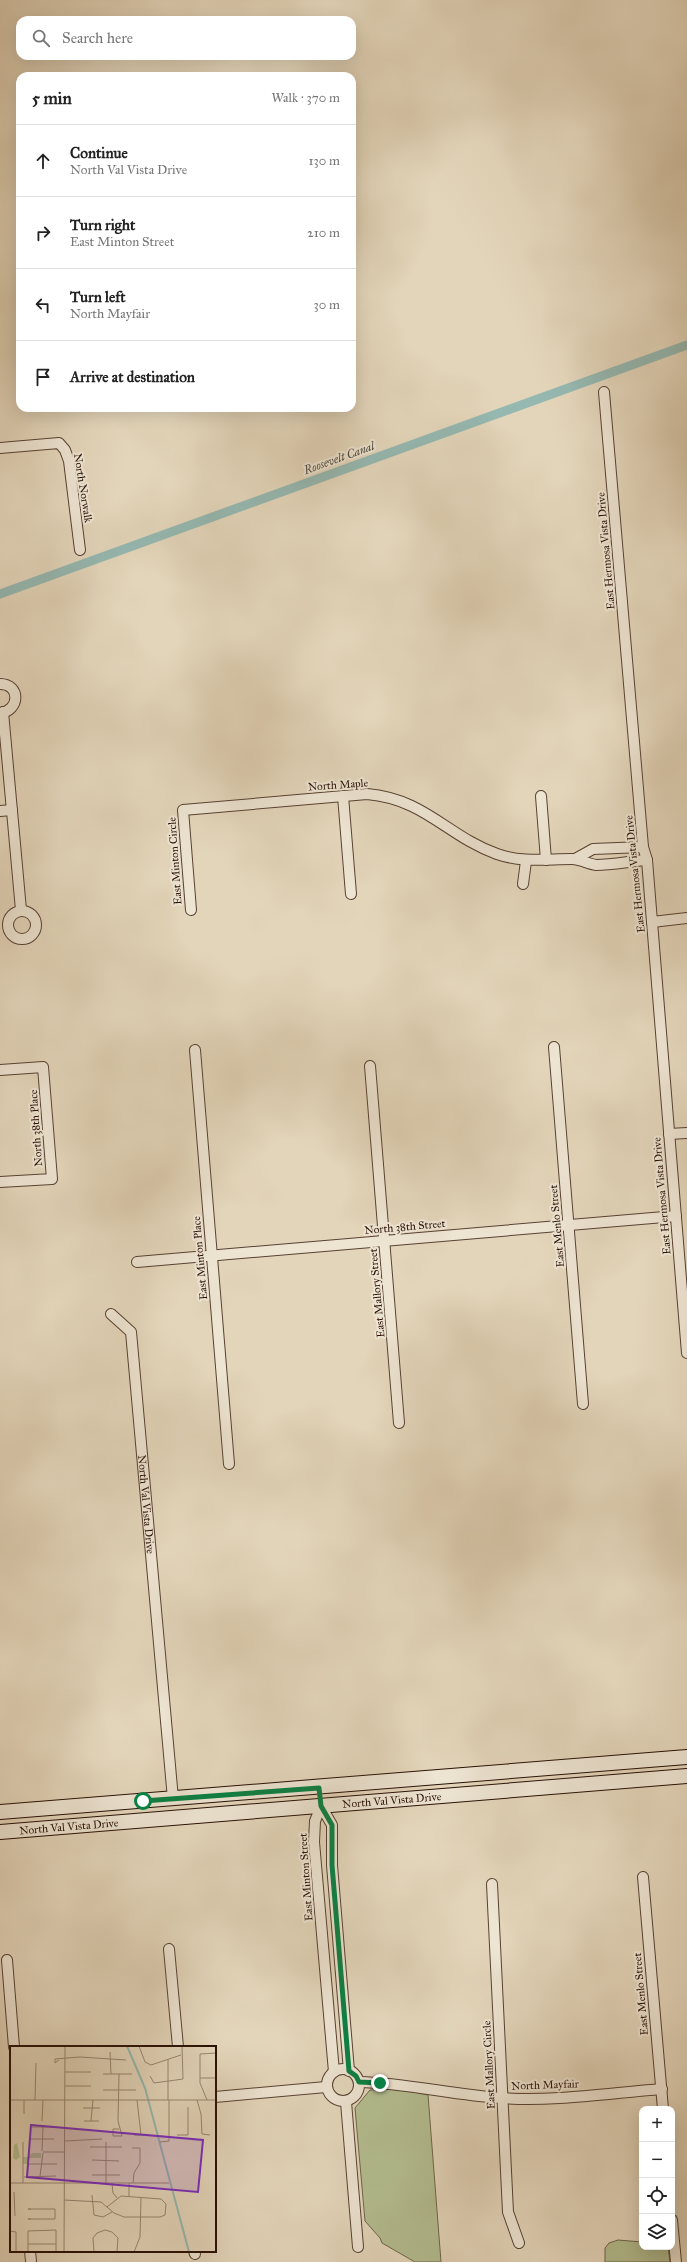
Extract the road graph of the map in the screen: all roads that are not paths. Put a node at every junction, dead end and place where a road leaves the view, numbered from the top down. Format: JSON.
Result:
{"nodes":[{"id":1,"x":604,"y":392,"type":"dead end"},
{"id":2,"x":0,"y":448,"type":"edge"},
{"id":3,"x":80,"y":550,"type":"dead end"},
{"id":4,"x":0,"y":684,"type":"edge"},
{"id":5,"x":2,"y":712,"type":"edge"},
{"id":6,"x":343,"y":796,"type":"junction"},
{"id":7,"x":541,"y":796,"type":"dead end"},
{"id":8,"x":12,"y":810,"type":"junction"},
{"id":9,"x":183,"y":810,"type":"joint"},
{"id":10,"x":0,"y":811,"type":"edge"},
{"id":11,"x":643,"y":847,"type":"junction"},
{"id":12,"x":575,"y":859,"type":"junction"},
{"id":13,"x":546,"y":860,"type":"junction"},
{"id":14,"x":647,"y":860,"type":"junction"},
{"id":15,"x":526,"y":861,"type":"junction"},
{"id":16,"x":523,"y":884,"type":"dead end"},
{"id":17,"x":351,"y":894,"type":"dead end"},
{"id":18,"x":21,"y":910,"type":"dead end"},
{"id":19,"x":191,"y":910,"type":"dead end"},
{"id":20,"x":687,"y":918,"type":"edge"},
{"id":21,"x":652,"y":922,"type":"junction"},
{"id":22,"x":554,"y":1047,"type":"dead end"},
{"id":23,"x":195,"y":1050,"type":"dead end"},
{"id":24,"x":370,"y":1066,"type":"dead end"},
{"id":25,"x":0,"y":1070,"type":"edge"},
{"id":26,"x":687,"y":1133,"type":"edge"},
{"id":27,"x":669,"y":1134,"type":"junction"},
{"id":28,"x":0,"y":1182,"type":"edge"},
{"id":29,"x":676,"y":1216,"type":"junction"},
{"id":30,"x":568,"y":1225,"type":"junction"},
{"id":31,"x":384,"y":1241,"type":"junction"},
{"id":32,"x":212,"y":1256,"type":"junction"},
{"id":33,"x":137,"y":1262,"type":"dead end"},
{"id":34,"x":111,"y":1314,"type":"dead end"},
{"id":35,"x":687,"y":1353,"type":"edge"},
{"id":36,"x":583,"y":1404,"type":"dead end"},
{"id":37,"x":399,"y":1423,"type":"dead end"},
{"id":38,"x":229,"y":1464,"type":"dead end"},
{"id":39,"x":687,"y":1757,"type":"edge"},
{"id":40,"x":687,"y":1776,"type":"edge"},
{"id":41,"x":444,"y":1777,"type":"junction"},
{"id":42,"x":420,"y":1779,"type":"junction"},
{"id":43,"x":373,"y":1783,"type":"junction"},
{"id":44,"x":319,"y":1788,"type":"junction"},
{"id":45,"x":293,"y":1790,"type":"junction"},
{"id":46,"x":446,"y":1795,"type":"junction"},
{"id":47,"x":422,"y":1797,"type":"junction"},
{"id":48,"x":173,"y":1799,"type":"junction"},
{"id":49,"x":143,"y":1801,"type":"junction"},
{"id":50,"x":374,"y":1801,"type":"junction"},
{"id":51,"x":321,"y":1806,"type":"junction"},
{"id":52,"x":294,"y":1808,"type":"junction"},
{"id":53,"x":0,"y":1812,"type":"edge"},
{"id":54,"x":175,"y":1818,"type":"junction"},
{"id":55,"x":145,"y":1820,"type":"junction"},
{"id":56,"x":0,"y":1832,"type":"edge"},
{"id":57,"x":643,"y":1877,"type":"dead end"},
{"id":58,"x":492,"y":1884,"type":"dead end"},
{"id":59,"x":169,"y":1949,"type":"dead end"},
{"id":60,"x":7,"y":1960,"type":"dead end"},
{"id":61,"x":14,"y":2046,"type":"edge"},
{"id":62,"x":178,"y":2046,"type":"edge"},
{"id":63,"x":349,"y":2071,"type":"junction"},
{"id":64,"x":334,"y":2072,"type":"junction"},
{"id":65,"x":359,"y":2082,"type":"junction"},
{"id":66,"x":326,"y":2087,"type":"junction"},
{"id":67,"x":662,"y":2089,"type":"junction"},
{"id":68,"x":216,"y":2097,"type":"edge"},
{"id":69,"x":502,"y":2098,"type":"junction"},
{"id":70,"x":346,"y":2102,"type":"junction"},
{"id":71,"x":664,"y":2106,"type":"edge"},
{"id":72,"x":519,"y":2244,"type":"dead end"},
{"id":73,"x":358,"y":2248,"type":"dead end"},
{"id":74,"x":675,"y":2250,"type":"edge"},
{"id":75,"x":676,"y":2262,"type":"edge"}],
"edges":[{"from":1,"to":11,"type":"street","name":"East Hermosa Vista Drive"},
{"from":2,"to":3,"type":"street","name":"North Norwalk"},
{"from":4,"to":5,"type":"street"},
{"from":5,"to":8,"type":"street"},
{"from":6,"to":9,"type":"street","name":"North Maple"},
{"from":6,"to":15,"type":"street","name":"North Maple"},
{"from":6,"to":17,"type":"street"},
{"from":7,"to":13,"type":"street"},
{"from":8,"to":10,"type":"street"},
{"from":8,"to":18,"type":"street"},
{"from":9,"to":19,"type":"street","name":"East Minton Circle"},
{"from":11,"to":12,"type":"street","name":"North Maple"},
{"from":11,"to":14,"type":"street","name":"East Hermosa Vista Drive"},
{"from":12,"to":13,"type":"street","name":"North Maple"},
{"from":12,"to":14,"type":"street","name":"North Maple"},
{"from":13,"to":15,"type":"street","name":"North Maple"},
{"from":14,"to":21,"type":"street","name":"East Hermosa Vista Drive"},
{"from":15,"to":16,"type":"street"},
{"from":20,"to":21,"type":"street"},
{"from":21,"to":27,"type":"street","name":"East Hermosa Vista Drive"},
{"from":22,"to":30,"type":"street","name":"East Menlo Street"},
{"from":23,"to":32,"type":"street","name":"East Minton Place"},
{"from":24,"to":31,"type":"street","name":"East Mallory Street"},
{"from":25,"to":28,"type":"street","name":"North 38th Place"},
{"from":26,"to":27,"type":"street"},
{"from":27,"to":29,"type":"street","name":"East Hermosa Vista Drive"},
{"from":29,"to":30,"type":"street","name":"North 38th Street"},
{"from":29,"to":35,"type":"street","name":"East Hermosa Vista Drive"},
{"from":30,"to":31,"type":"street","name":"North 38th Street"},
{"from":30,"to":36,"type":"street","name":"East Menlo Street"},
{"from":31,"to":32,"type":"street","name":"North 38th Street"},
{"from":31,"to":37,"type":"street","name":"East Mallory Street"},
{"from":32,"to":33,"type":"street","name":"North 38th Street"},
{"from":32,"to":38,"type":"street","name":"East Minton Place"},
{"from":34,"to":48,"type":"street","name":"North Val Vista Drive"},
{"from":39,"to":41,"type":"main road","name":"North Val Vista Drive"},
{"from":40,"to":46,"type":"main road","name":"North Val Vista Drive"},
{"from":41,"to":42,"type":"main road","name":"North Val Vista Drive"},
{"from":41,"to":46,"type":"main road"},
{"from":42,"to":43,"type":"main road","name":"North Val Vista Drive"},
{"from":42,"to":47,"type":"main road"},
{"from":43,"to":44,"type":"main road","name":"North Val Vista Drive"},
{"from":43,"to":50,"type":"main road"},
{"from":44,"to":45,"type":"main road","name":"North Val Vista Drive"},
{"from":44,"to":51,"type":"main road"},
{"from":45,"to":48,"type":"main road","name":"North Val Vista Drive"},
{"from":45,"to":52,"type":"main road"},
{"from":46,"to":47,"type":"main road","name":"North Val Vista Drive"},
{"from":47,"to":50,"type":"main road","name":"North Val Vista Drive"},
{"from":48,"to":49,"type":"main road","name":"North Val Vista Drive"},
{"from":48,"to":54,"type":"main road"},
{"from":49,"to":53,"type":"main road","name":"North Val Vista Drive"},
{"from":49,"to":55,"type":"main road"},
{"from":50,"to":51,"type":"main road","name":"North Val Vista Drive"},
{"from":51,"to":52,"type":"main road","name":"North Val Vista Drive"},
{"from":51,"to":63,"type":"street"},
{"from":51,"to":64,"type":"street","name":"East Minton Street"},
{"from":52,"to":54,"type":"main road","name":"North Val Vista Drive"},
{"from":54,"to":55,"type":"main road","name":"North Val Vista Drive"},
{"from":55,"to":56,"type":"main road","name":"North Val Vista Drive"},
{"from":57,"to":67,"type":"street","name":"East Menlo Street"},
{"from":58,"to":69,"type":"street","name":"East Mallory Circle"},
{"from":59,"to":62,"type":"street"},
{"from":60,"to":61,"type":"street"},
{"from":63,"to":64,"type":"street"},
{"from":63,"to":65,"type":"street"},
{"from":64,"to":66,"type":"street"},
{"from":65,"to":69,"type":"street","name":"North Mayfair"},
{"from":65,"to":70,"type":"street"},
{"from":66,"to":68,"type":"street"},
{"from":66,"to":70,"type":"street"},
{"from":67,"to":69,"type":"street","name":"North Mayfair"},
{"from":67,"to":71,"type":"street","name":"East Menlo Street"},
{"from":69,"to":72,"type":"street","name":"East Mallory Circle"},
{"from":70,"to":73,"type":"street"},
{"from":74,"to":75,"type":"street"}]}
